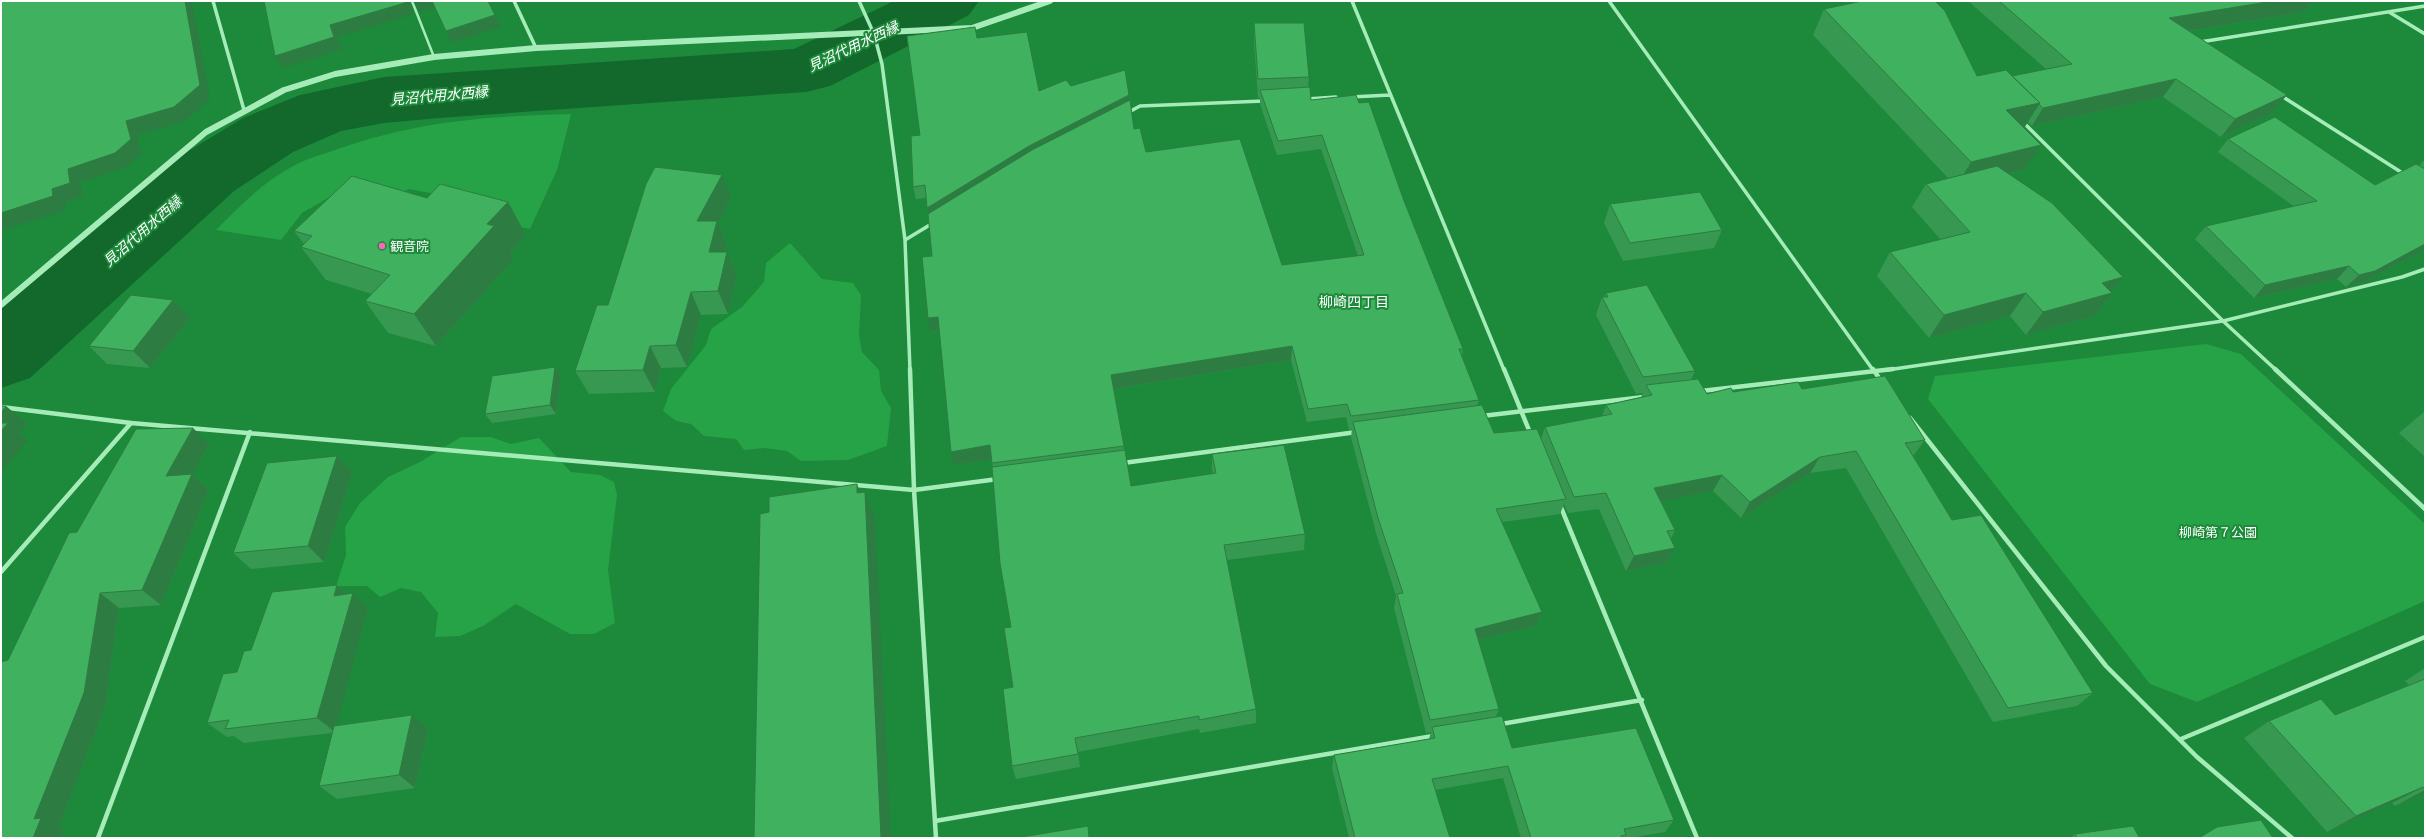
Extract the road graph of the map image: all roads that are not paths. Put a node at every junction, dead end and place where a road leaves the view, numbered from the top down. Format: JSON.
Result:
{"nodes":[{"id":1,"x":213,"y":1,"type":"edge"},
{"id":2,"x":412,"y":1,"type":"edge"},
{"id":3,"x":514,"y":1,"type":"edge"},
{"id":4,"x":859,"y":1,"type":"edge"},
{"id":5,"x":1050,"y":1,"type":"edge"},
{"id":6,"x":1352,"y":1,"type":"edge"},
{"id":7,"x":1609,"y":1,"type":"edge"},
{"id":8,"x":2425,"y":6,"type":"edge"},
{"id":9,"x":2389,"y":12,"type":"junction"},
{"id":10,"x":874,"y":34,"type":"junction"},
{"id":11,"x":2425,"y":34,"type":"edge"},
{"id":12,"x":2204,"y":46,"type":"edge"},
{"id":13,"x":536,"y":48,"type":"junction"},
{"id":14,"x":434,"y":57,"type":"junction"},
{"id":15,"x":2278,"y":93,"type":"edge"},
{"id":16,"x":1390,"y":95,"type":"junction"},
{"id":17,"x":1304,"y":99,"type":"edge"},
{"id":18,"x":1273,"y":100,"type":"edge"},
{"id":19,"x":244,"y":110,"type":"junction"},
{"id":20,"x":1120,"y":116,"type":"edge"},
{"id":21,"x":2020,"y":119,"type":"edge"},
{"id":22,"x":2412,"y":178,"type":"edge"},
{"id":23,"x":938,"y":220,"type":"edge"},
{"id":24,"x":905,"y":240,"type":"junction"},
{"id":25,"x":2425,"y":269,"type":"edge"},
{"id":26,"x":1,"y":305,"type":"edge"},
{"id":27,"x":2223,"y":321,"type":"junction"},
{"id":28,"x":1874,"y":372,"type":"junction"},
{"id":29,"x":1884,"y":384,"type":"edge"},
{"id":30,"x":1693,"y":392,"type":"edge"},
{"id":31,"x":1646,"y":397,"type":"edge"},
{"id":32,"x":2,"y":407,"type":"edge"},
{"id":33,"x":1521,"y":411,"type":"junction"},
{"id":34,"x":1909,"y":416,"type":"edge"},
{"id":35,"x":1473,"y":417,"type":"edge"},
{"id":36,"x":131,"y":424,"type":"junction"},
{"id":37,"x":1363,"y":431,"type":"edge"},
{"id":38,"x":250,"y":432,"type":"junction"},
{"id":39,"x":1533,"y":440,"type":"edge"},
{"id":40,"x":1119,"y":464,"type":"edge"},
{"id":41,"x":1001,"y":479,"type":"edge"},
{"id":42,"x":914,"y":490,"type":"junction"},
{"id":43,"x":1557,"y":498,"type":"edge"},
{"id":44,"x":2425,"y":509,"type":"edge"},
{"id":45,"x":1,"y":572,"type":"edge"},
{"id":46,"x":2425,"y":637,"type":"edge"},
{"id":47,"x":1642,"y":700,"type":"junction"},
{"id":48,"x":1493,"y":726,"type":"edge"},
{"id":49,"x":1438,"y":735,"type":"edge"},
{"id":50,"x":2182,"y":739,"type":"junction"},
{"id":51,"x":935,"y":821,"type":"junction"},
{"id":52,"x":98,"y":838,"type":"edge"},
{"id":53,"x":936,"y":838,"type":"edge"},
{"id":54,"x":1697,"y":838,"type":"edge"},
{"id":55,"x":2292,"y":838,"type":"edge"}],
"edges":[{"from":1,"to":19,"type":"street"},
{"from":2,"to":14,"type":"lane"},
{"from":3,"to":13,"type":"street"},
{"from":4,"to":10,"type":"street"},
{"from":5,"to":10,"type":"street"},
{"from":6,"to":16,"type":"street"},
{"from":7,"to":28,"type":"street"},
{"from":8,"to":9,"type":"street"},
{"from":9,"to":11,"type":"street"},
{"from":9,"to":12,"type":"street"},
{"from":10,"to":13,"type":"street"},
{"from":10,"to":24,"type":"street"},
{"from":13,"to":14,"type":"street"},
{"from":14,"to":19,"type":"street"},
{"from":15,"to":22,"type":"street"},
{"from":16,"to":17,"type":"street"},
{"from":16,"to":33,"type":"street"},
{"from":18,"to":20,"type":"street"},
{"from":19,"to":26,"type":"street"},
{"from":21,"to":27,"type":"street"},
{"from":23,"to":24,"type":"street"},
{"from":24,"to":42,"type":"street"},
{"from":25,"to":27,"type":"street"},
{"from":27,"to":28,"type":"street"},
{"from":27,"to":44,"type":"street"},
{"from":28,"to":29,"type":"street"},
{"from":28,"to":30,"type":"street"},
{"from":31,"to":33,"type":"street"},
{"from":32,"to":36,"type":"street"},
{"from":33,"to":35,"type":"street"},
{"from":33,"to":39,"type":"street"},
{"from":34,"to":50,"type":"street"},
{"from":36,"to":38,"type":"street"},
{"from":36,"to":45,"type":"street"},
{"from":37,"to":40,"type":"street"},
{"from":38,"to":42,"type":"street"},
{"from":38,"to":52,"type":"street"},
{"from":41,"to":42,"type":"street"},
{"from":42,"to":51,"type":"street"},
{"from":43,"to":47,"type":"street"},
{"from":46,"to":50,"type":"street"},
{"from":47,"to":48,"type":"street"},
{"from":47,"to":54,"type":"street"},
{"from":49,"to":51,"type":"street"},
{"from":50,"to":55,"type":"street"},
{"from":51,"to":53,"type":"street"}]}
